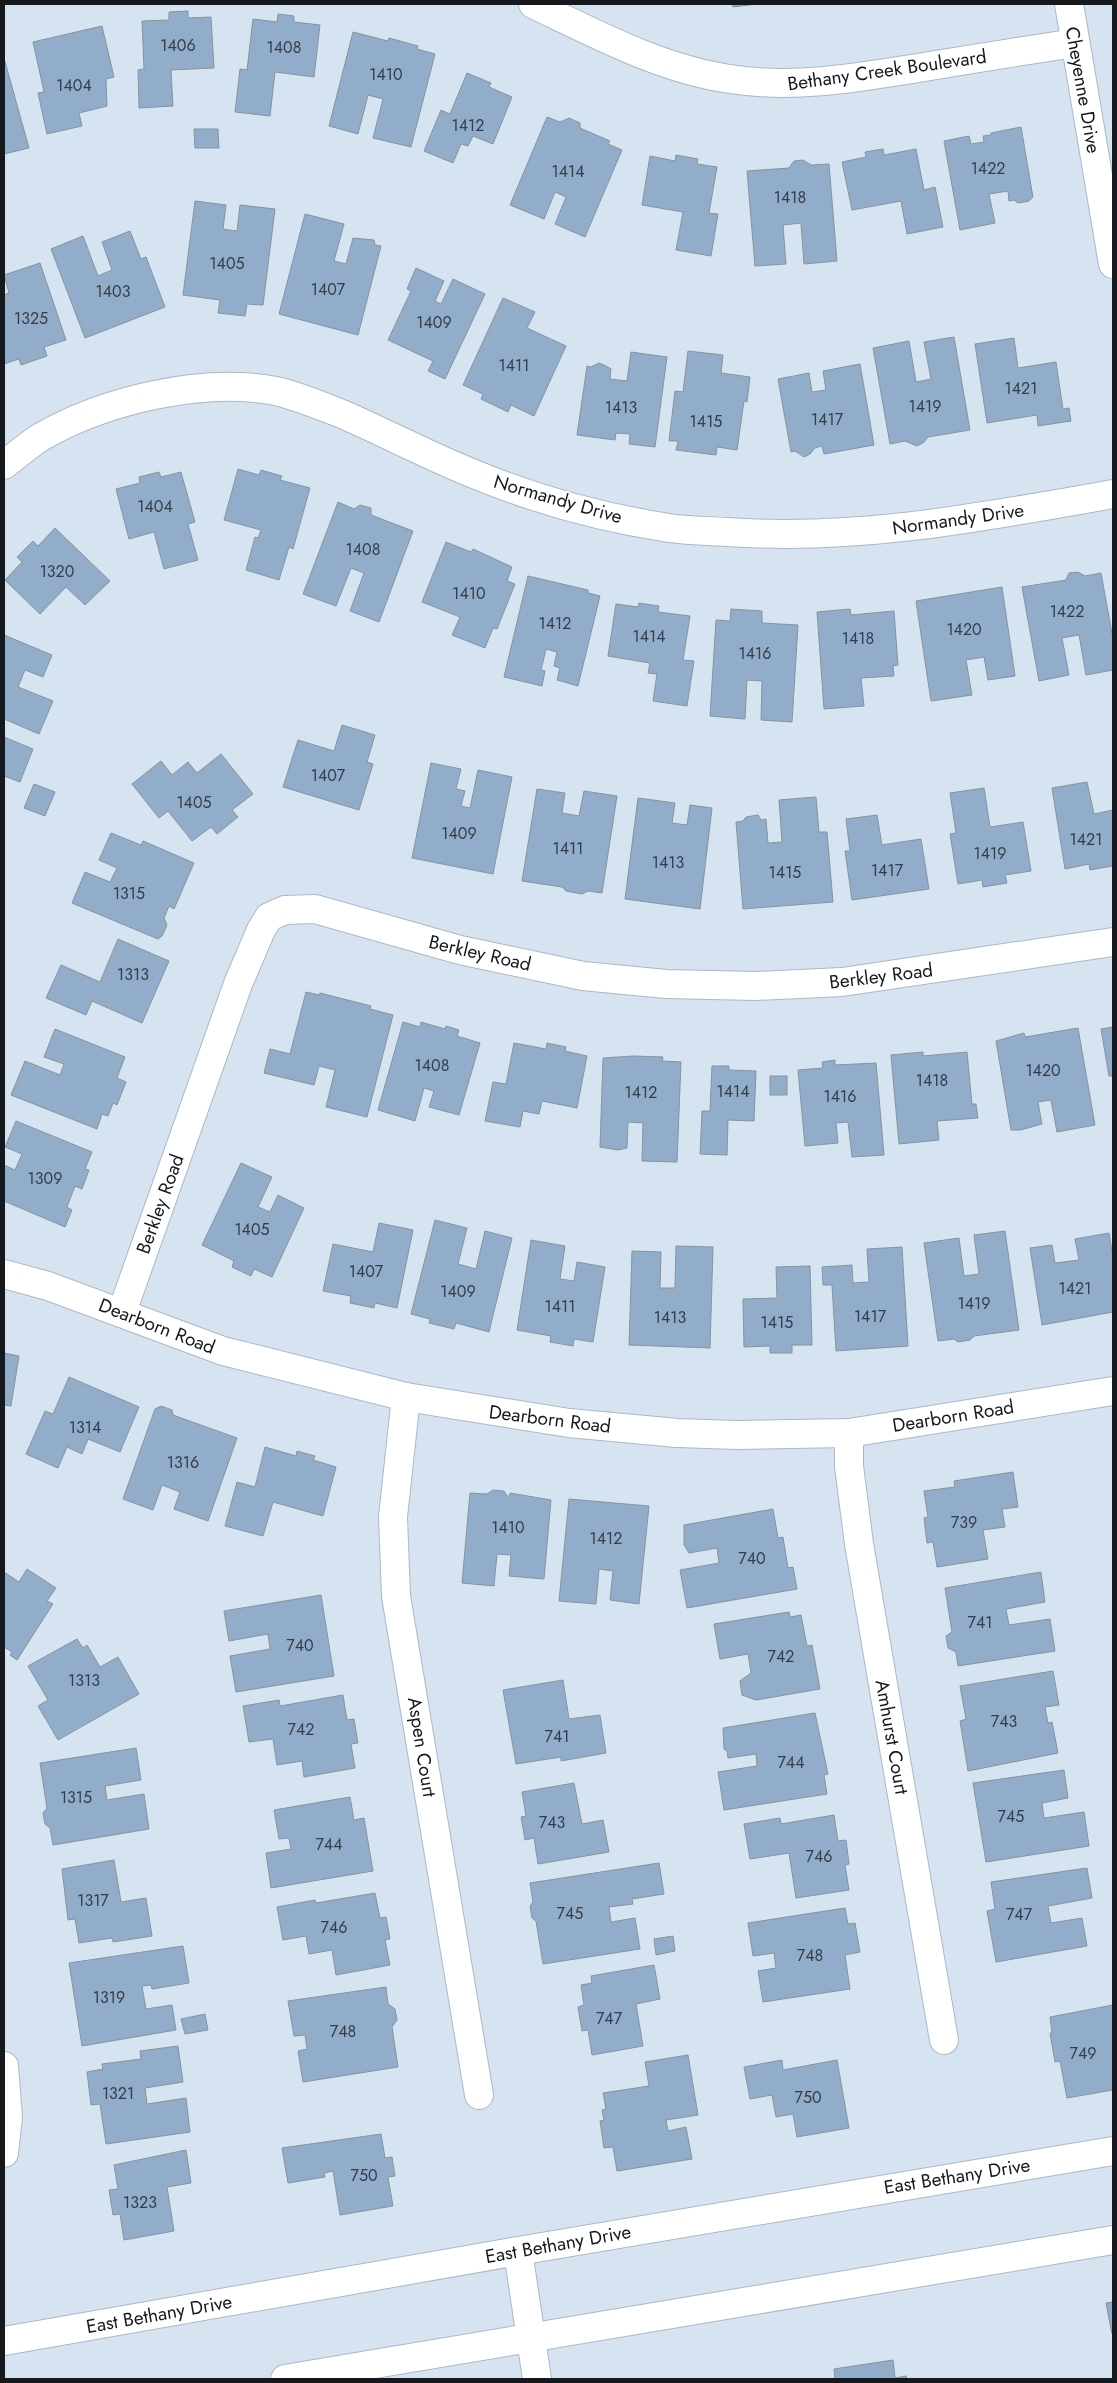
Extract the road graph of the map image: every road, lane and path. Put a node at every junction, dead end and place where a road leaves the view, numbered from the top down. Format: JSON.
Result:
{"nodes":[{"id":1,"x":533,"y":4,"type":"edge"},
{"id":2,"x":1068,"y":4,"type":"edge"},
{"id":3,"x":1075,"y":43,"type":"junction"},
{"id":4,"x":1113,"y":264,"type":"edge"},
{"id":5,"x":4,"y":465,"type":"edge"},
{"id":6,"x":1113,"y":494,"type":"edge"},
{"id":7,"x":1113,"y":942,"type":"edge"},
{"id":8,"x":4,"y":1274,"type":"edge"},
{"id":9,"x":122,"y":1312,"type":"junction"},
{"id":10,"x":1113,"y":1391,"type":"edge"},
{"id":11,"x":406,"y":1397,"type":"junction"},
{"id":12,"x":849,"y":1432,"type":"junction"},
{"id":13,"x":944,"y":2040,"type":"dead end"},
{"id":14,"x":4,"y":2066,"type":"edge"},
{"id":15,"x":479,"y":2095,"type":"dead end"},
{"id":16,"x":1113,"y":2150,"type":"edge"},
{"id":17,"x":4,"y":2153,"type":"edge"},
{"id":18,"x":1113,"y":2240,"type":"edge"},
{"id":19,"x":518,"y":2251,"type":"junction"},
{"id":20,"x":530,"y":2337,"type":"junction"},
{"id":21,"x":4,"y":2342,"type":"edge"},
{"id":22,"x":284,"y":2379,"type":"edge"},
{"id":23,"x":537,"y":2379,"type":"edge"}],
"edges":[{"from":1,"to":3,"type":"street","name":"Bethany Creek Boulevard"},
{"from":2,"to":3,"type":"street","name":"Cheyenne Drive"},
{"from":3,"to":4,"type":"street","name":"Cheyenne Drive"},
{"from":5,"to":6,"type":"street","name":"Normandy Drive"},
{"from":7,"to":9,"type":"street","name":"Berkley Road"},
{"from":8,"to":9,"type":"street","name":"Dearborn Road"},
{"from":9,"to":11,"type":"street","name":"Dearborn Road"},
{"from":10,"to":12,"type":"street","name":"Dearborn Road"},
{"from":11,"to":12,"type":"street","name":"Dearborn Road"},
{"from":11,"to":15,"type":"street","name":"Aspen Court"},
{"from":12,"to":13,"type":"street","name":"Amhurst Court"},
{"from":14,"to":17,"type":"street"},
{"from":16,"to":19,"type":"street","name":"East Bethany Drive"},
{"from":18,"to":20,"type":"street"},
{"from":19,"to":20,"type":"street"},
{"from":19,"to":21,"type":"street","name":"East Bethany Drive"},
{"from":20,"to":22,"type":"street"},
{"from":20,"to":23,"type":"street"}]}
